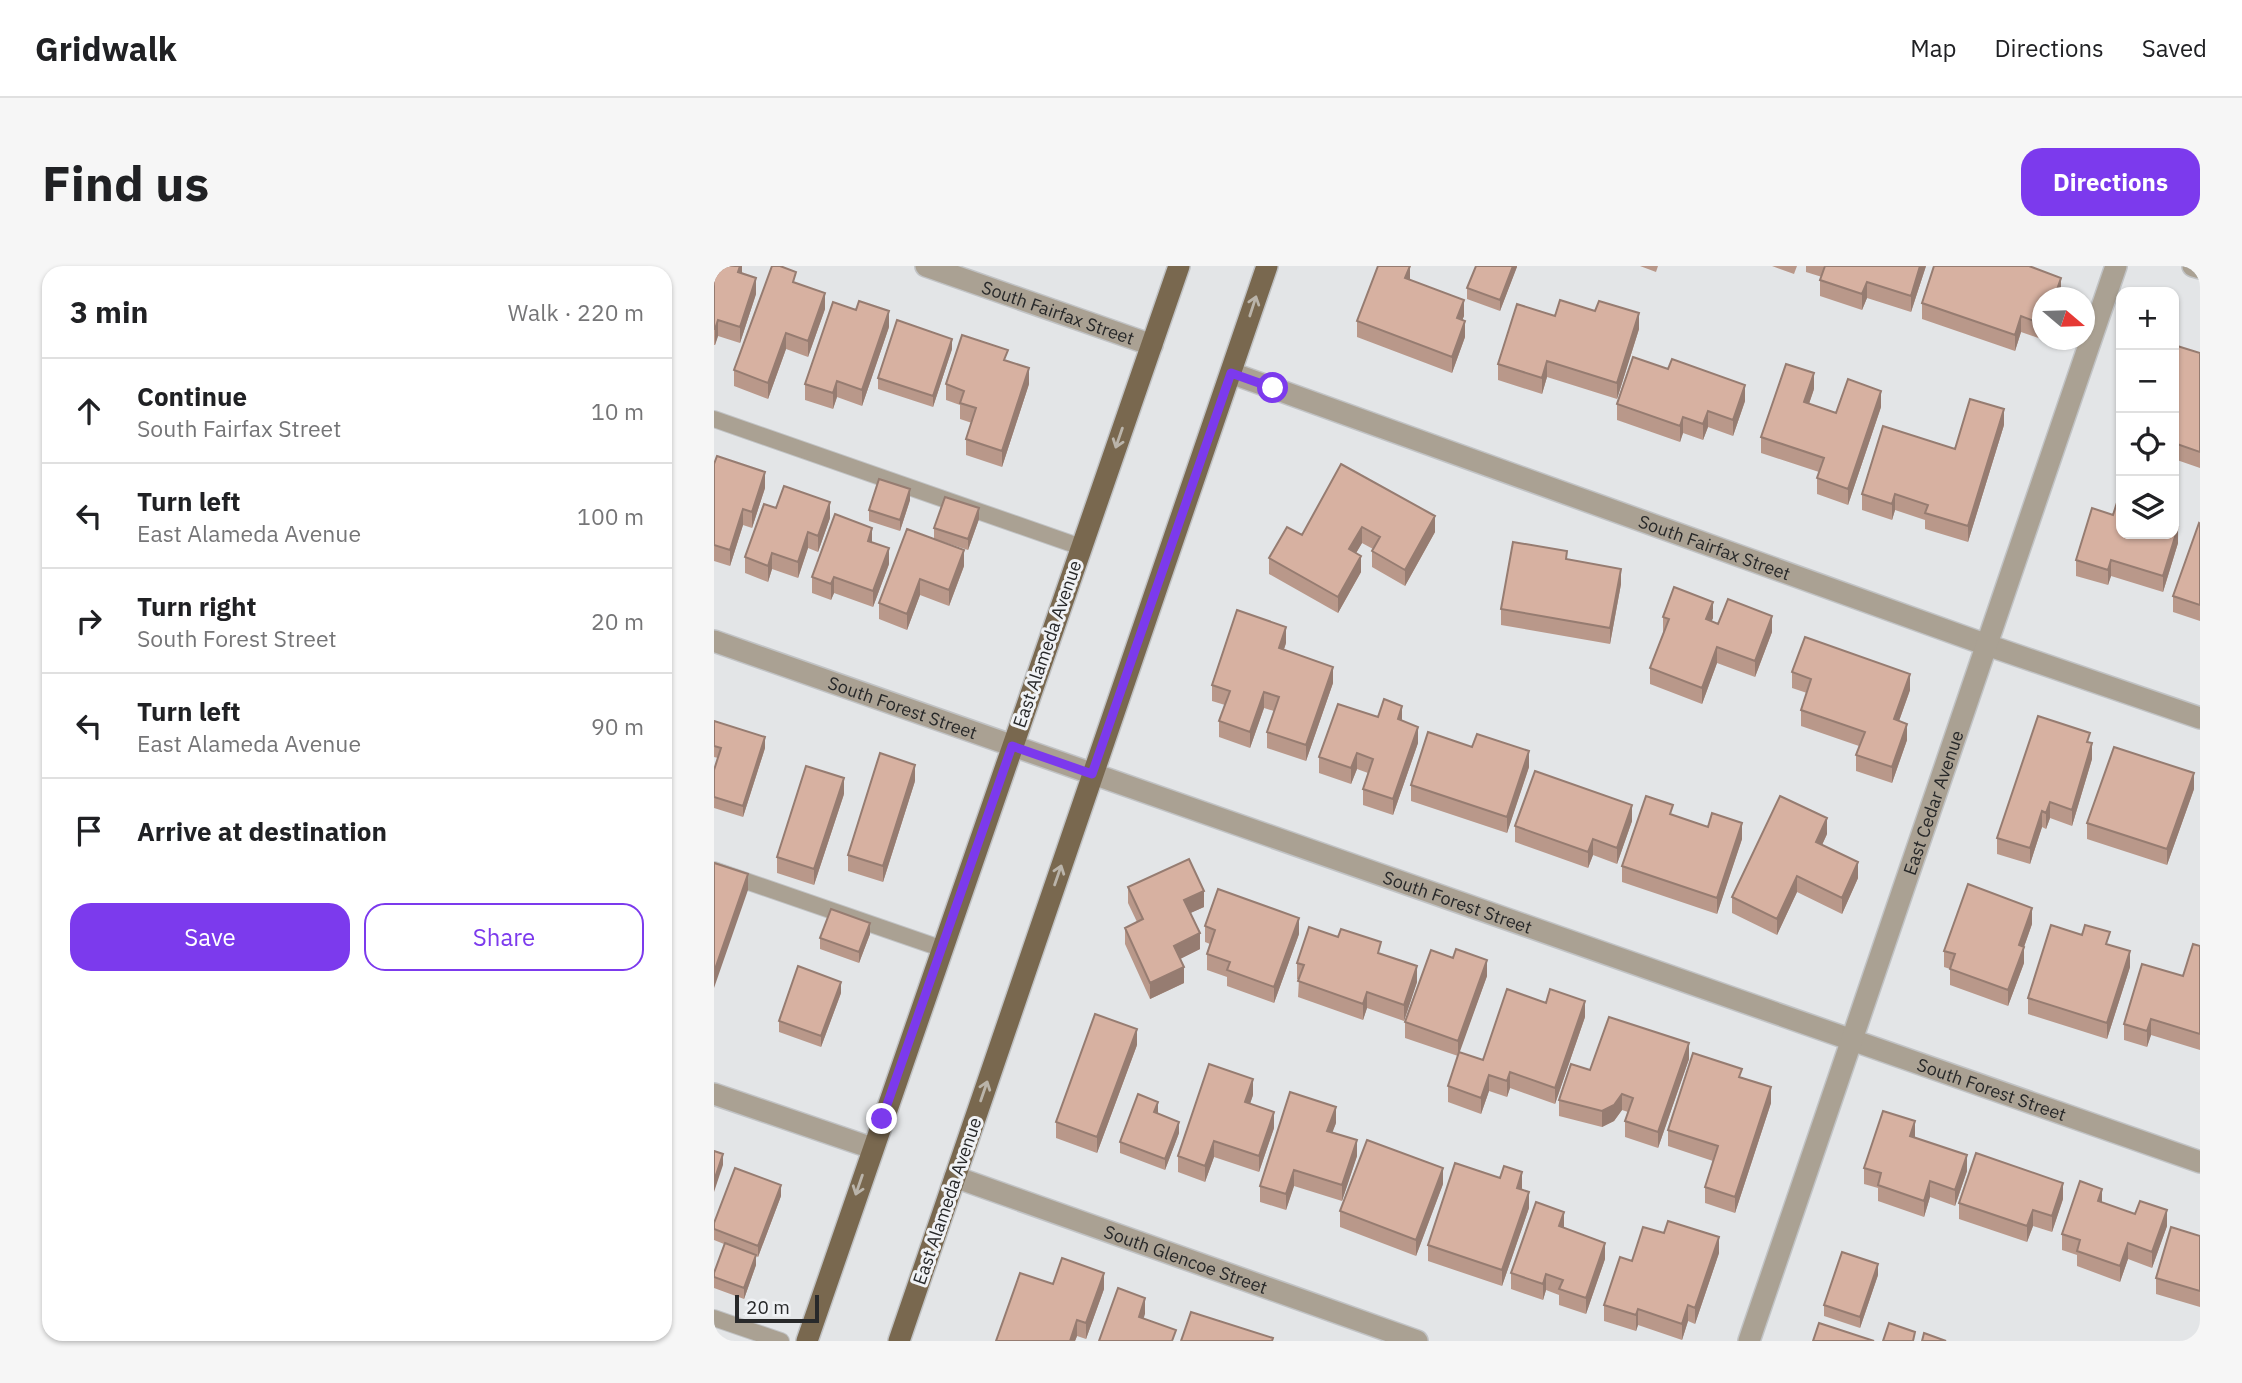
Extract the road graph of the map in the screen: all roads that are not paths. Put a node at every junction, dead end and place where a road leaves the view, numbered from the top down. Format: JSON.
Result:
{"nodes":[{"id":1,"x":926,"y":266,"type":"edge"},
{"id":2,"x":1179,"y":266,"type":"edge"},
{"id":3,"x":1267,"y":266,"type":"edge"},
{"id":4,"x":2116,"y":266,"type":"edge"},
{"id":5,"x":2193,"y":266,"type":"edge"},
{"id":6,"x":2200,"y":268,"type":"edge"},
{"id":7,"x":1152,"y":345,"type":"junction"},
{"id":8,"x":1231,"y":373,"type":"junction"},
{"id":9,"x":714,"y":419,"type":"edge"},
{"id":10,"x":1081,"y":547,"type":"junction"},
{"id":11,"x":714,"y":641,"type":"edge"},
{"id":12,"x":1987,"y":645,"type":"junction"},
{"id":13,"x":2200,"y":718,"type":"edge"},
{"id":14,"x":1012,"y":746,"type":"junction"},
{"id":15,"x":1092,"y":774,"type":"junction"},
{"id":16,"x":714,"y":870,"type":"edge"},
{"id":17,"x":940,"y":948,"type":"junction"},
{"id":18,"x":1851,"y":1041,"type":"junction"},
{"id":19,"x":714,"y":1094,"type":"edge"},
{"id":20,"x":872,"y":1148,"type":"junction"},
{"id":21,"x":2200,"y":1162,"type":"edge"},
{"id":22,"x":956,"y":1177,"type":"junction"},
{"id":23,"x":714,"y":1318,"type":"edge"},
{"id":24,"x":781,"y":1341,"type":"edge"},
{"id":25,"x":807,"y":1341,"type":"edge"},
{"id":26,"x":899,"y":1341,"type":"edge"},
{"id":27,"x":1417,"y":1341,"type":"edge"},
{"id":28,"x":1749,"y":1341,"type":"edge"}],
"edges":[{"from":1,"to":7,"type":"street","name":"South Fairfax Street"},
{"from":2,"to":7,"type":"main road","name":"East Alameda Avenue"},
{"from":8,"to":3,"type":"main road","name":"East Alameda Avenue","one_way":true},
{"from":4,"to":12,"type":"street","name":"East Cedar Avenue"},
{"from":5,"to":6,"type":"street"},
{"from":7,"to":10,"type":"main road","name":"East Alameda Avenue","one_way":true},
{"from":8,"to":12,"type":"street","name":"South Fairfax Street"},
{"from":8,"to":15,"type":"main road","name":"East Alameda Avenue"},
{"from":9,"to":10,"type":"lane"},
{"from":10,"to":14,"type":"main road","name":"East Alameda Avenue"},
{"from":11,"to":14,"type":"street","name":"South Forest Street"},
{"from":12,"to":13,"type":"street","name":"South Fairfax Street"},
{"from":12,"to":18,"type":"street","name":"East Cedar Avenue"},
{"from":14,"to":15,"type":"street","name":"South Forest Street"},
{"from":14,"to":17,"type":"main road","name":"East Alameda Avenue"},
{"from":15,"to":18,"type":"street","name":"South Forest Street"},
{"from":22,"to":15,"type":"main road","name":"East Alameda Avenue","one_way":true},
{"from":16,"to":17,"type":"lane"},
{"from":17,"to":20,"type":"main road","name":"East Alameda Avenue"},
{"from":18,"to":21,"type":"street","name":"South Forest Street"},
{"from":18,"to":28,"type":"street","name":"East Cedar Avenue"},
{"from":19,"to":20,"type":"street"},
{"from":20,"to":25,"type":"main road","name":"East Alameda Avenue","one_way":true},
{"from":22,"to":26,"type":"main road","name":"East Alameda Avenue"},
{"from":22,"to":27,"type":"street","name":"South Glencoe Street"},
{"from":23,"to":24,"type":"lane"}]}
